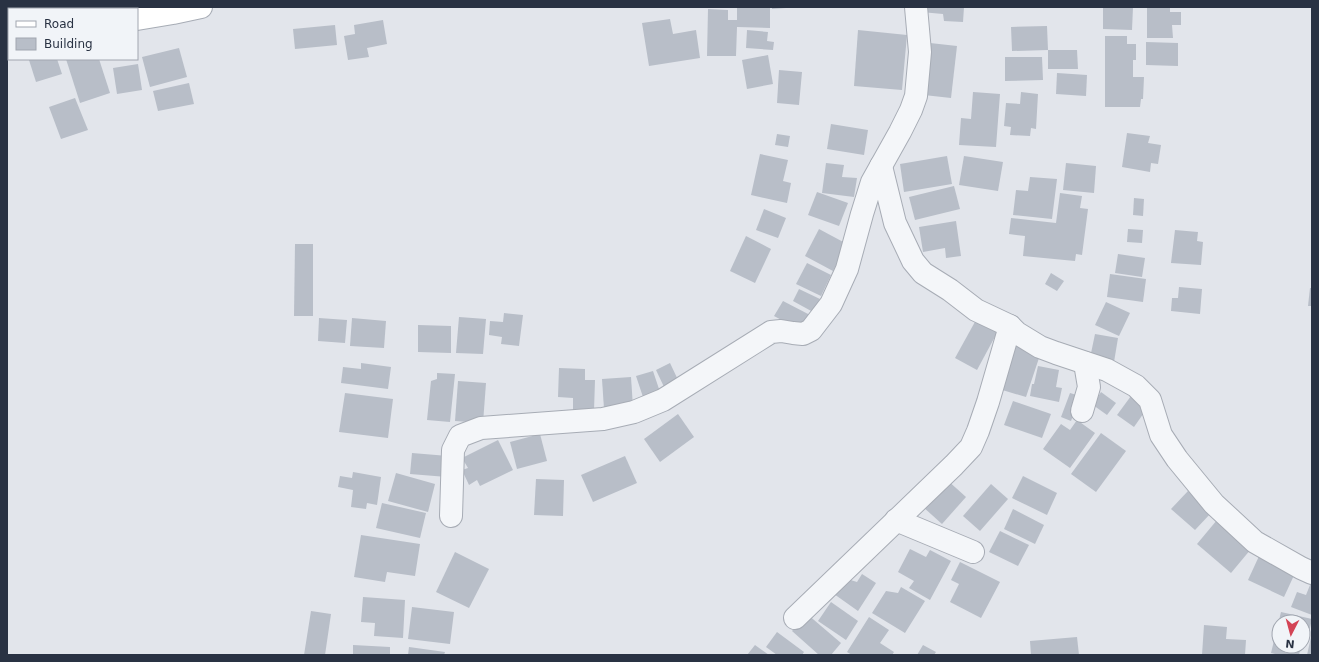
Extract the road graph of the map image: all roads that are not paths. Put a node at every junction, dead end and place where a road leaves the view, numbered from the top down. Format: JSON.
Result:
{"nodes":[{"id":1,"x":201,"y":7,"type":"edge"},
{"id":2,"x":916,"y":7,"type":"edge"},
{"id":3,"x":138,"y":19,"type":"edge"},
{"id":4,"x":881,"y":166,"type":"junction"},
{"id":5,"x":1010,"y":326,"type":"junction"},
{"id":6,"x":1086,"y":364,"type":"junction"},
{"id":7,"x":1082,"y":411,"type":"dead end"},
{"id":8,"x":451,"y":516,"type":"dead end"},
{"id":9,"x":896,"y":520,"type":"junction"},
{"id":10,"x":973,"y":552,"type":"dead end"},
{"id":11,"x":1312,"y":572,"type":"edge"},
{"id":12,"x":795,"y":618,"type":"dead end"}],
"edges":[{"from":1,"to":3,"type":"main road"},
{"from":2,"to":4,"type":"street"},
{"from":4,"to":5,"type":"street"},
{"from":4,"to":8,"type":"street"},
{"from":5,"to":6,"type":"street"},
{"from":5,"to":9,"type":"street"},
{"from":6,"to":7,"type":"street"},
{"from":6,"to":11,"type":"street"},
{"from":9,"to":10,"type":"street"},
{"from":9,"to":12,"type":"street"}]}
